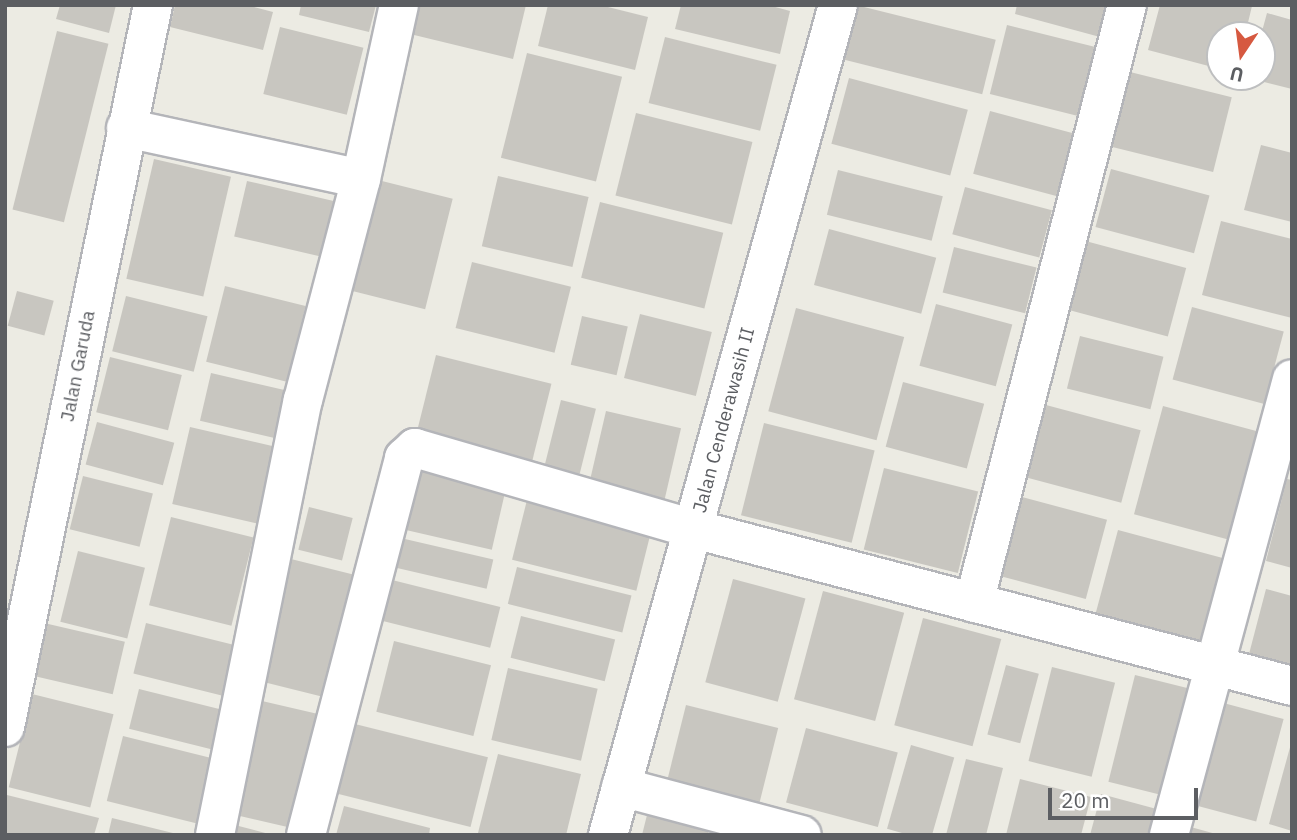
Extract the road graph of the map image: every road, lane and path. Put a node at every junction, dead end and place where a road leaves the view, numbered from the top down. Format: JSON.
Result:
{"nodes":[{"id":1,"x":153,"y":5,"type":"edge"},
{"id":2,"x":399,"y":5,"type":"edge"},
{"id":3,"x":838,"y":5,"type":"edge"},
{"id":4,"x":1126,"y":5,"type":"edge"},
{"id":5,"x":127,"y":128,"type":"junction"},
{"id":6,"x":361,"y":179,"type":"junction"},
{"id":7,"x":1292,"y":379,"type":"edge"},
{"id":8,"x":694,"y":528,"type":"junction"},
{"id":9,"x":974,"y":603,"type":"junction"},
{"id":10,"x":1215,"y":665,"type":"junction"},
{"id":11,"x":1292,"y":686,"type":"edge"},
{"id":12,"x":5,"y":727,"type":"edge"},
{"id":13,"x":621,"y":787,"type":"junction"},
{"id":14,"x":215,"y":835,"type":"edge"},
{"id":15,"x":306,"y":835,"type":"edge"},
{"id":16,"x":608,"y":835,"type":"edge"},
{"id":17,"x":802,"y":835,"type":"edge"},
{"id":18,"x":1169,"y":835,"type":"edge"}],
"edges":[{"from":1,"to":5,"type":"street","name":"Jalan Garuda"},
{"from":2,"to":6,"type":"street"},
{"from":3,"to":8,"type":"street","name":"Jalan Cenderawasih II"},
{"from":4,"to":9,"type":"street"},
{"from":5,"to":6,"type":"street"},
{"from":5,"to":12,"type":"street","name":"Jalan Garuda"},
{"from":6,"to":14,"type":"street"},
{"from":7,"to":10,"type":"street"},
{"from":8,"to":9,"type":"street"},
{"from":8,"to":13,"type":"street","name":"Jalan Cenderawasih II"},
{"from":8,"to":15,"type":"street"},
{"from":9,"to":10,"type":"street"},
{"from":10,"to":11,"type":"street"},
{"from":10,"to":18,"type":"street"},
{"from":13,"to":16,"type":"street","name":"Jalan Cenderawasih II"},
{"from":13,"to":17,"type":"street"}]}
